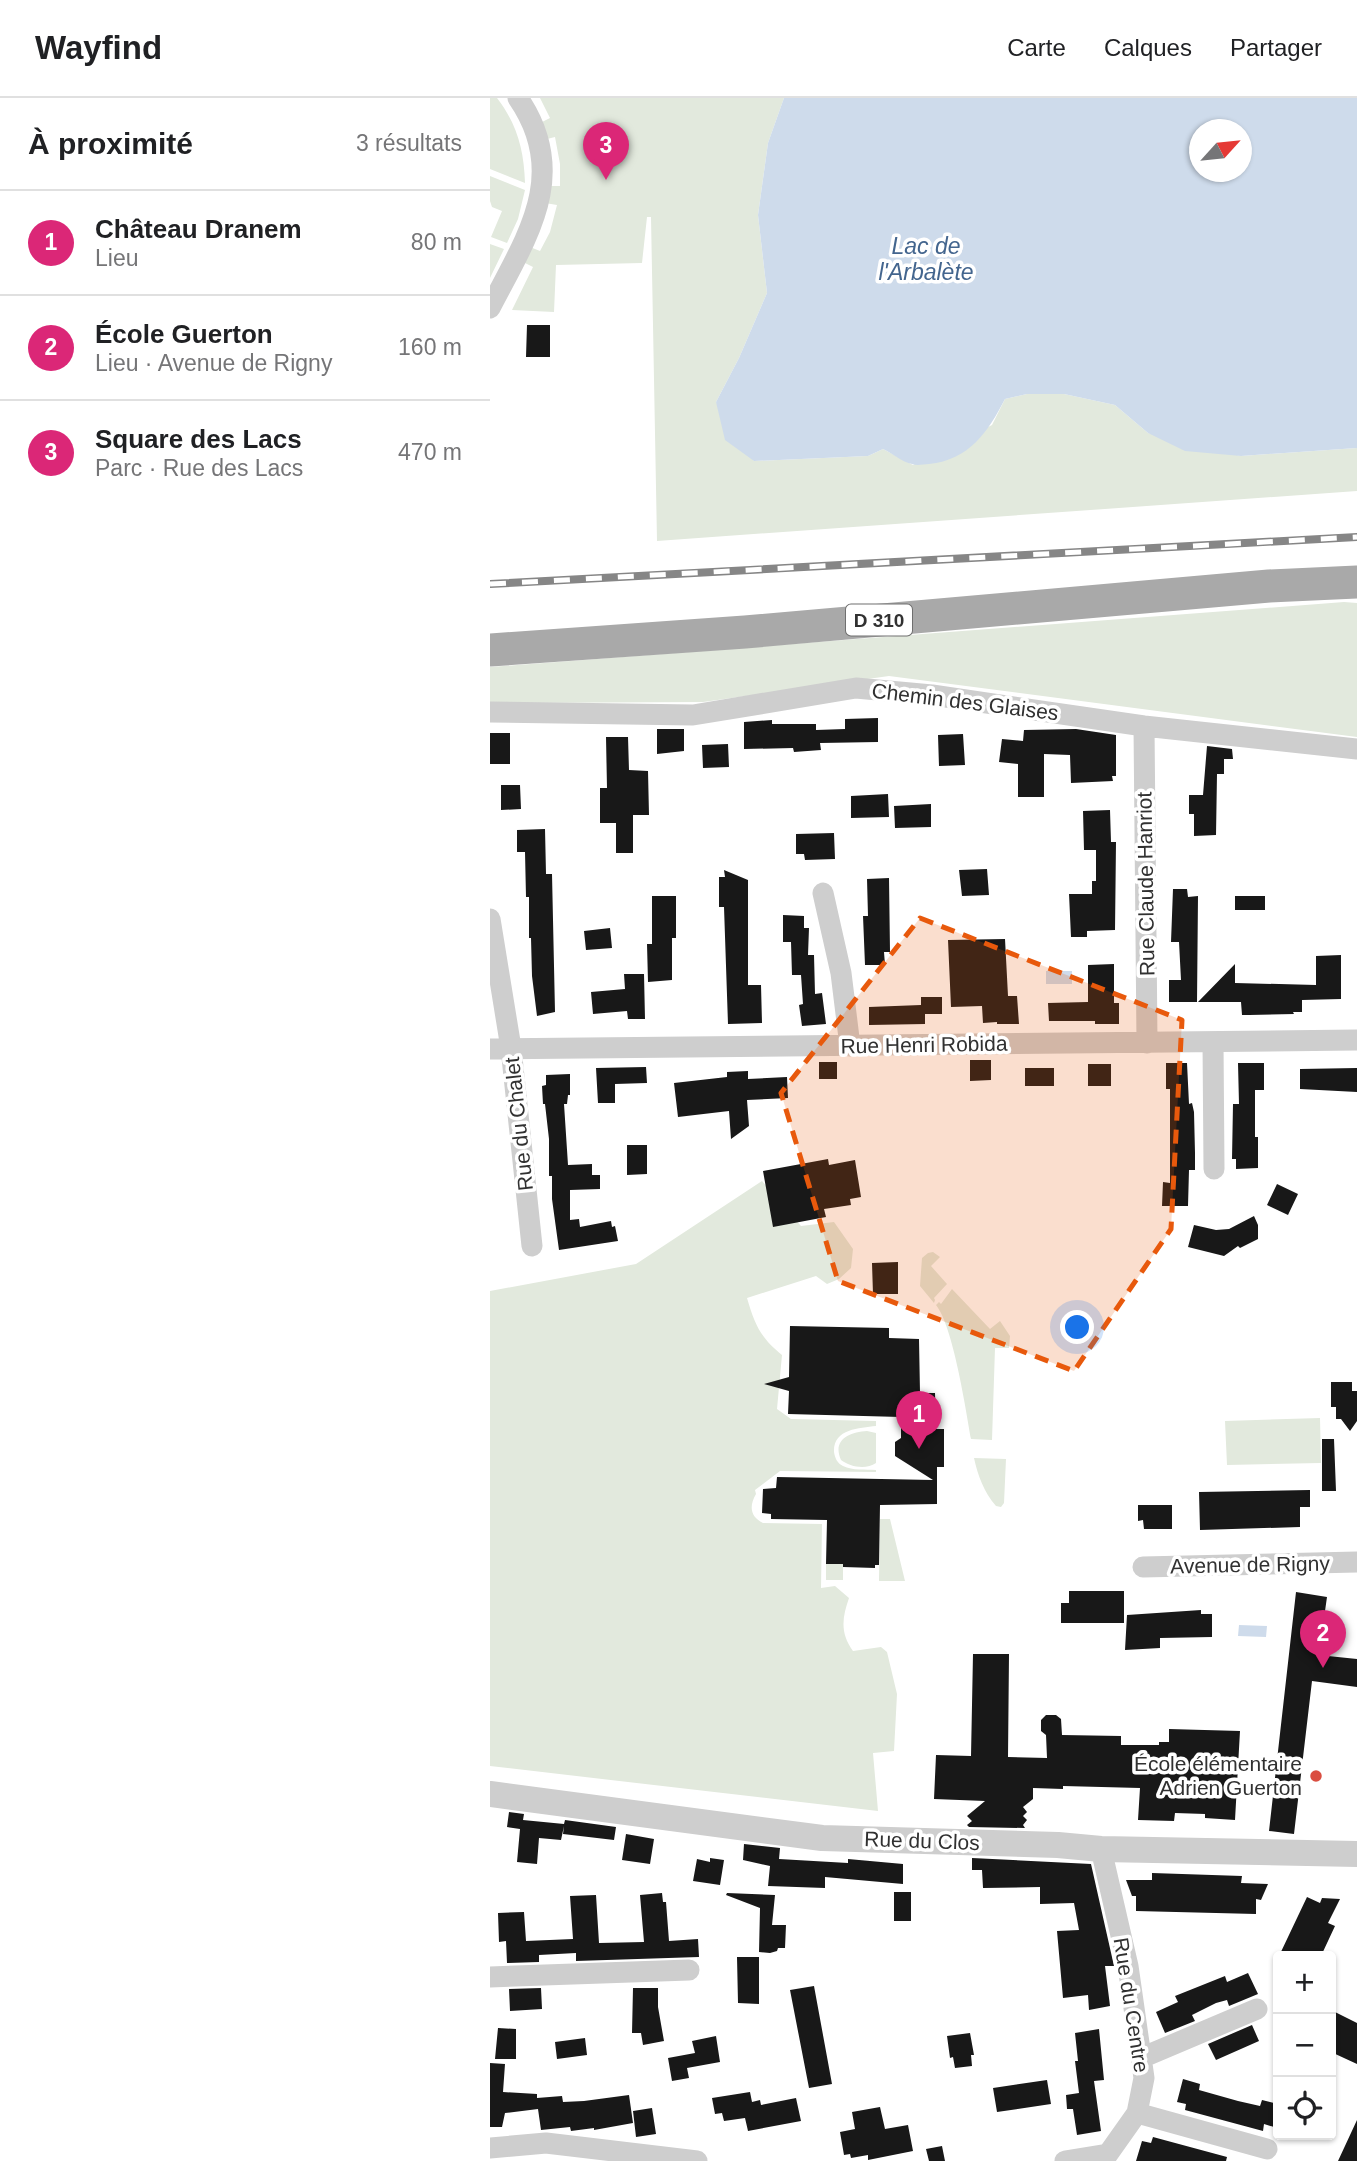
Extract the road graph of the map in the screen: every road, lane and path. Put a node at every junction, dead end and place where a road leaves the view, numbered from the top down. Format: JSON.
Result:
{"nodes":[{"id":1,"x":518,"y":98,"type":"edge"},
{"id":2,"x":490,"y":308,"type":"edge"},
{"id":3,"x":1357,"y":582,"type":"edge"},
{"id":4,"x":1269,"y":586,"type":"junction"},
{"id":5,"x":1357,"y":591,"type":"edge"},
{"id":6,"x":490,"y":650,"type":"edge"},
{"id":7,"x":490,"y":712,"type":"edge"},
{"id":8,"x":1144,"y":726,"type":"junction"},
{"id":9,"x":1357,"y":749,"type":"edge"},
{"id":10,"x":823,"y":893,"type":"dead end"},
{"id":11,"x":490,"y":919,"type":"edge"},
{"id":12,"x":1357,"y":1040,"type":"edge"},
{"id":13,"x":1147,"y":1042,"type":"junction"},
{"id":14,"x":1213,"y":1042,"type":"junction"},
{"id":15,"x":850,"y":1046,"type":"junction"},
{"id":16,"x":501,"y":1049,"type":"edge"},
{"id":17,"x":1214,"y":1169,"type":"dead end"},
{"id":18,"x":532,"y":1246,"type":"dead end"},
{"id":19,"x":1357,"y":1562,"type":"edge"},
{"id":20,"x":1143,"y":1567,"type":"dead end"},
{"id":21,"x":490,"y":1794,"type":"edge"},
{"id":22,"x":1101,"y":1849,"type":"junction"},
{"id":23,"x":1357,"y":1854,"type":"edge"},
{"id":24,"x":689,"y":1970,"type":"dead end"},
{"id":25,"x":490,"y":1976,"type":"edge"},
{"id":26,"x":1257,"y":2009,"type":"dead end"},
{"id":27,"x":1141,"y":2058,"type":"junction"},
{"id":28,"x":1137,"y":2113,"type":"junction"},
{"id":29,"x":490,"y":2148,"type":"edge"},
{"id":30,"x":1267,"y":2149,"type":"dead end"},
{"id":31,"x":697,"y":2161,"type":"edge"},
{"id":32,"x":1065,"y":2161,"type":"edge"}],
"edges":[{"from":1,"to":2,"type":"street"},
{"from":3,"to":4,"type":"main road","number":"D 310"},
{"from":4,"to":5,"type":"main road"},
{"from":4,"to":6,"type":"main road","number":"D 310"},
{"from":7,"to":8,"type":"street","name":"Chemin des Glaises"},
{"from":8,"to":9,"type":"street","name":"Chemin des Glaises"},
{"from":8,"to":13,"type":"street","name":"Rue Claude Hanriot"},
{"from":10,"to":15,"type":"street"},
{"from":11,"to":16,"type":"street","name":"Rue du Chalet"},
{"from":12,"to":14,"type":"street","name":"Rue Henri Robida"},
{"from":13,"to":14,"type":"street","name":"Rue Henri Robida"},
{"from":13,"to":15,"type":"street","name":"Rue Henri Robida"},
{"from":14,"to":17,"type":"street"},
{"from":15,"to":16,"type":"street","name":"Rue Henri Robida"},
{"from":16,"to":18,"type":"street","name":"Rue du Chalet"},
{"from":19,"to":20,"type":"street","name":"Avenue de Rigny"},
{"from":21,"to":22,"type":"street","name":"Rue du Clos"},
{"from":22,"to":23,"type":"street","name":"Rue du Clos"},
{"from":22,"to":27,"type":"street","name":"Rue du Centre"},
{"from":24,"to":25,"type":"street"},
{"from":26,"to":27,"type":"street"},
{"from":27,"to":28,"type":"street","name":"Rue du Centre"},
{"from":28,"to":30,"type":"street"},
{"from":28,"to":32,"type":"street","name":"Rue du Centre"},
{"from":29,"to":31,"type":"street"}]}
